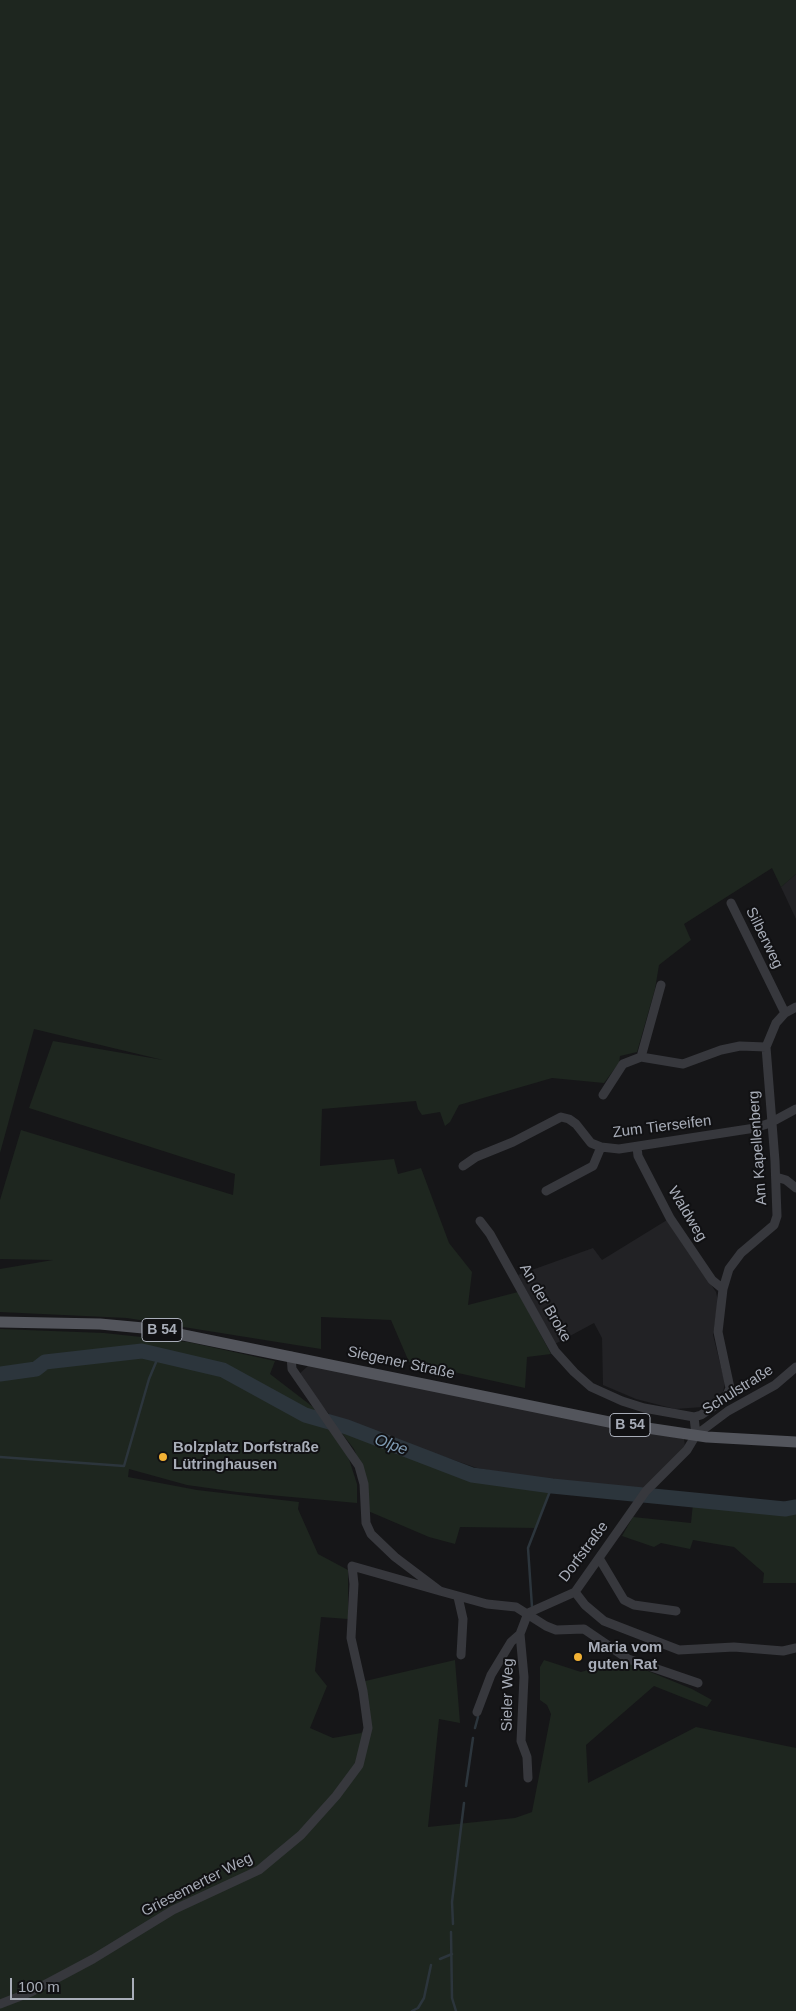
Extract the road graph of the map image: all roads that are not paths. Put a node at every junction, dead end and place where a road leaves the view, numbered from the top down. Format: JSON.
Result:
{"nodes":[{"id":1,"x":731,"y":903,"type":"dead end"},
{"id":2,"x":661,"y":984,"type":"dead end"},
{"id":3,"x":796,"y":1007,"type":"edge"},
{"id":4,"x":785,"y":1013,"type":"junction"},
{"id":5,"x":766,"y":1047,"type":"junction"},
{"id":6,"x":641,"y":1057,"type":"junction"},
{"id":7,"x":603,"y":1095,"type":"dead end"},
{"id":8,"x":796,"y":1110,"type":"edge"},
{"id":9,"x":770,"y":1123,"type":"junction"},
{"id":10,"x":637,"y":1147,"type":"junction"},
{"id":11,"x":601,"y":1148,"type":"junction"},
{"id":12,"x":462,"y":1166,"type":"dead end"},
{"id":13,"x":776,"y":1177,"type":"junction"},
{"id":14,"x":796,"y":1188,"type":"edge"},
{"id":15,"x":546,"y":1191,"type":"dead end"},
{"id":16,"x":480,"y":1221,"type":"dead end"},
{"id":17,"x":723,"y":1289,"type":"junction"},
{"id":18,"x":0,"y":1322,"type":"edge"},
{"id":19,"x":291,"y":1356,"type":"junction"},
{"id":20,"x":796,"y":1367,"type":"edge"},
{"id":21,"x":694,"y":1417,"type":"junction"},
{"id":22,"x":696,"y":1435,"type":"junction"},
{"id":23,"x":796,"y":1442,"type":"edge"},
{"id":24,"x":599,"y":1558,"type":"junction"},
{"id":25,"x":440,"y":1591,"type":"junction"},
{"id":26,"x":575,"y":1592,"type":"junction"},
{"id":27,"x":458,"y":1598,"type":"junction"},
{"id":28,"x":676,"y":1611,"type":"dead end"},
{"id":29,"x":528,"y":1613,"type":"junction"},
{"id":30,"x":520,"y":1634,"type":"junction"},
{"id":31,"x":796,"y":1648,"type":"edge"},
{"id":32,"x":461,"y":1655,"type":"dead end"},
{"id":33,"x":698,"y":1683,"type":"dead end"},
{"id":34,"x":476,"y":1712,"type":"dead end"},
{"id":35,"x":528,"y":1778,"type":"dead end"},
{"id":36,"x":0,"y":2004,"type":"edge"}],
"edges":[{"from":1,"to":4,"type":"street","name":"Silberweg"},
{"from":2,"to":6,"type":"street"},
{"from":3,"to":4,"type":"street"},
{"from":4,"to":5,"type":"street"},
{"from":5,"to":6,"type":"street"},
{"from":5,"to":9,"type":"street","name":"Am Kapellenberg"},
{"from":6,"to":7,"type":"street"},
{"from":8,"to":9,"type":"street","name":"Zum Tierseifen"},
{"from":9,"to":10,"type":"street","name":"Zum Tierseifen"},
{"from":9,"to":13,"type":"street","name":"Am Kapellenberg"},
{"from":10,"to":11,"type":"street","name":"Zum Tierseifen"},
{"from":10,"to":17,"type":"street","name":"Waldweg"},
{"from":11,"to":12,"type":"street"},
{"from":11,"to":15,"type":"street","name":"Zum Tierseifen"},
{"from":13,"to":14,"type":"street"},
{"from":13,"to":17,"type":"street","name":"Am Kapellenberg"},
{"from":16,"to":21,"type":"street","name":"An der Broke"},
{"from":17,"to":21,"type":"street","name":"Am Kapellenberg"},
{"from":18,"to":19,"type":"main road","name":"Siegener Straße","number":"B 54"},
{"from":19,"to":22,"type":"main road","name":"Siegener Straße","number":"B 54"},
{"from":19,"to":25,"type":"street"},
{"from":20,"to":22,"type":"street","name":"Schulstraße"},
{"from":21,"to":22,"type":"street"},
{"from":22,"to":23,"type":"main road","name":"Siegener Straße","number":"B 54"},
{"from":22,"to":24,"type":"street","name":"Dorfstraße"},
{"from":24,"to":26,"type":"street","name":"Dorfstraße"},
{"from":24,"to":28,"type":"street"},
{"from":25,"to":27,"type":"street"},
{"from":25,"to":36,"type":"street","name":"Griesemerter Weg"},
{"from":26,"to":29,"type":"street","name":"Dorfstraße"},
{"from":26,"to":31,"type":"street"},
{"from":27,"to":29,"type":"street"},
{"from":27,"to":32,"type":"street"},
{"from":29,"to":30,"type":"street","name":"Sieler Weg"},
{"from":29,"to":33,"type":"street"},
{"from":30,"to":34,"type":"street"},
{"from":30,"to":35,"type":"street","name":"Sieler Weg"}]}
